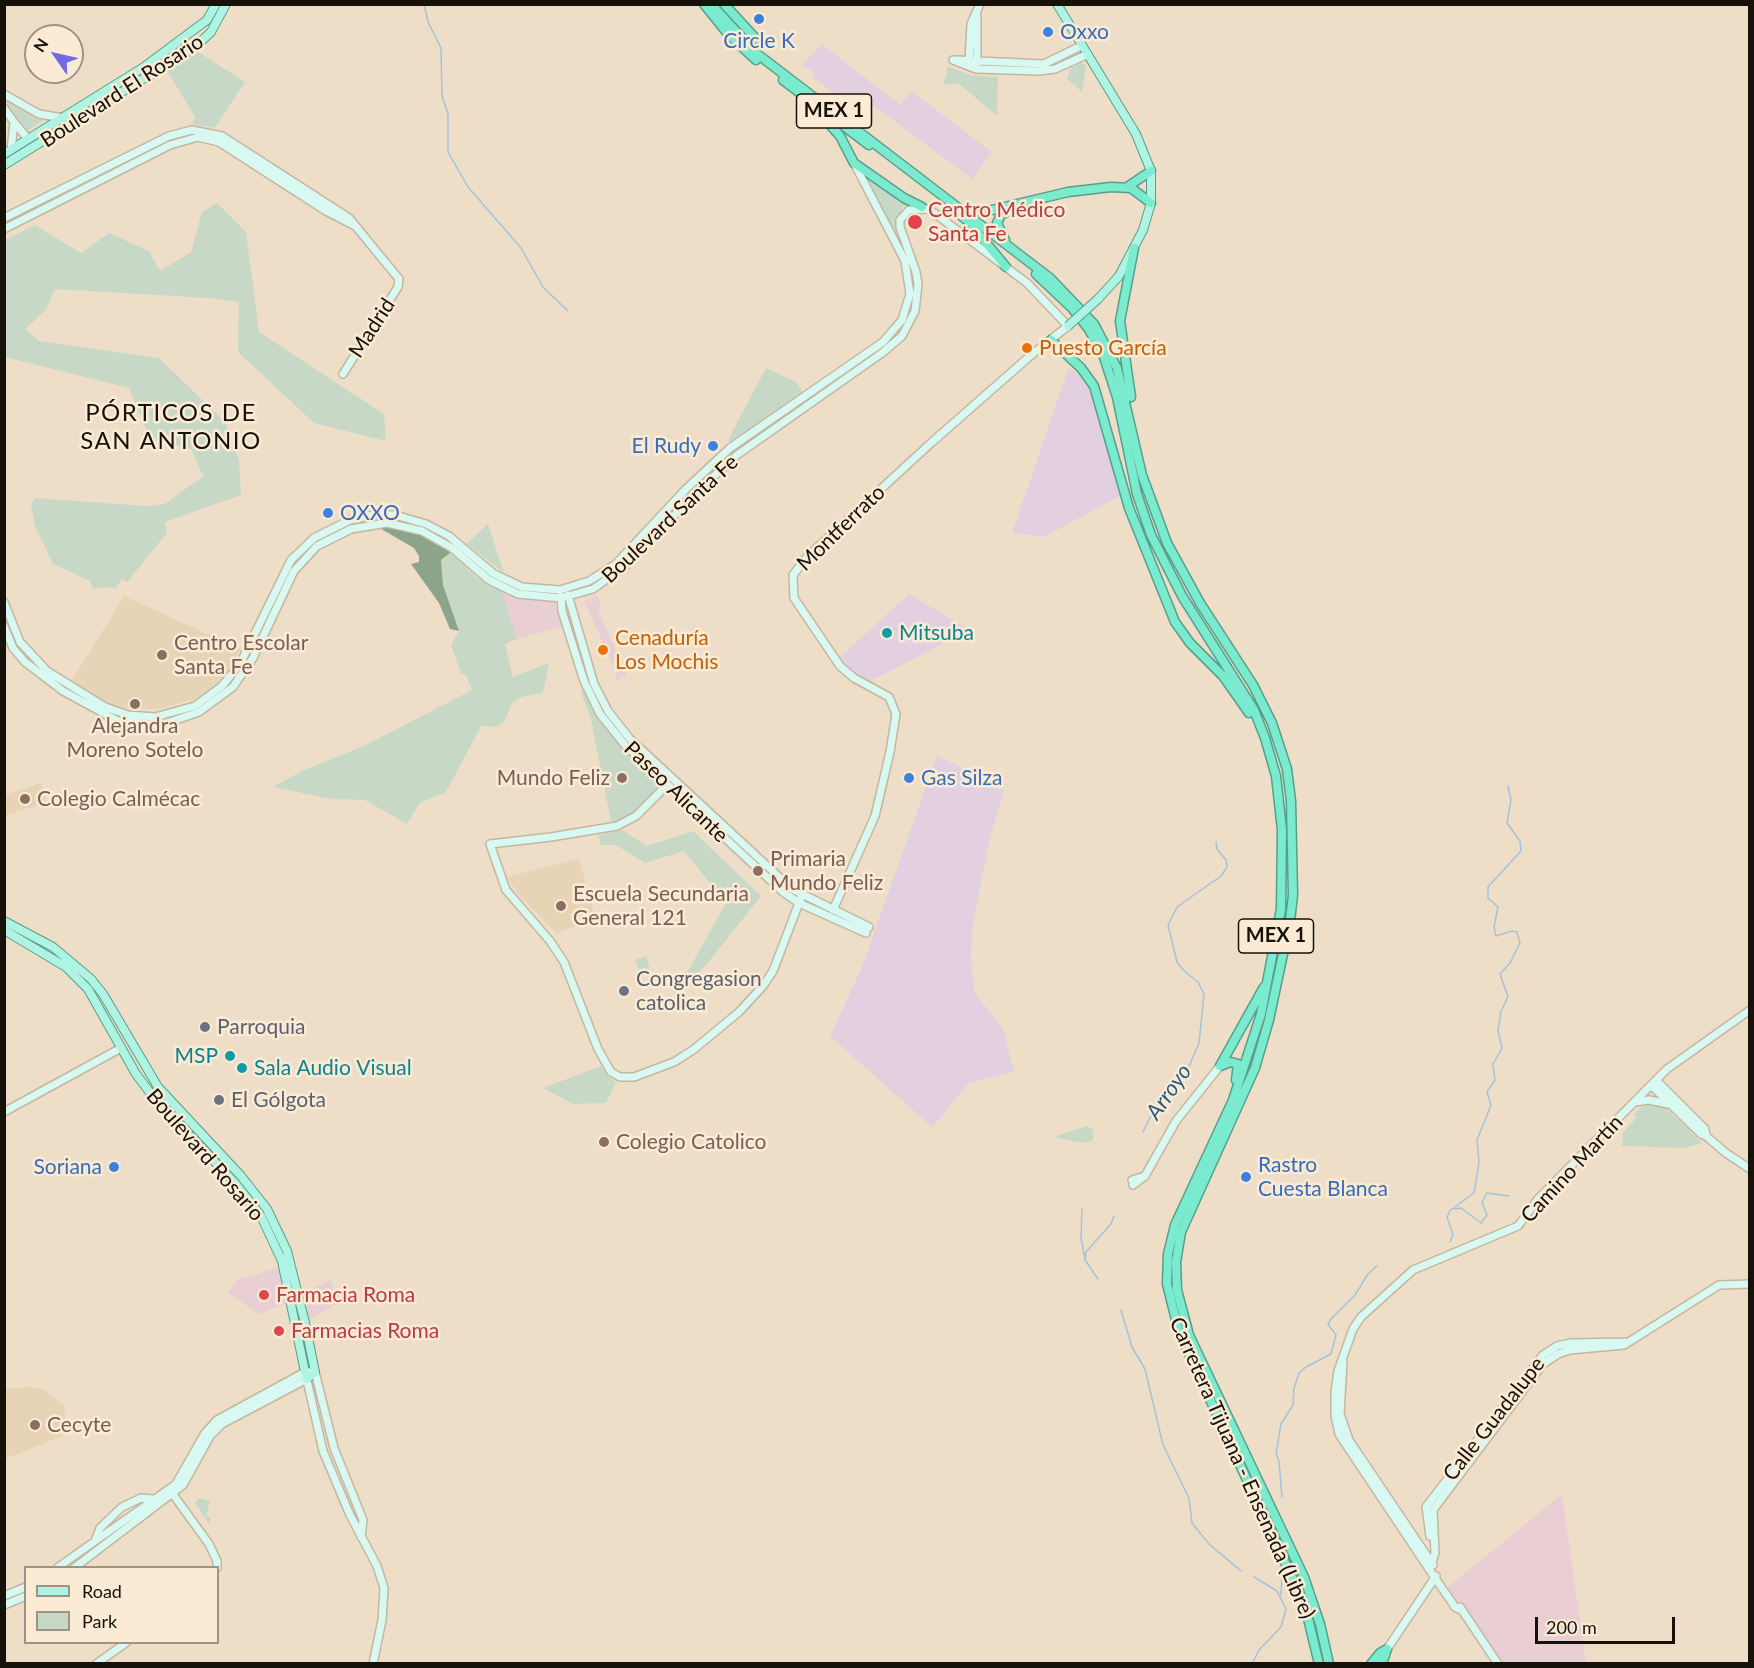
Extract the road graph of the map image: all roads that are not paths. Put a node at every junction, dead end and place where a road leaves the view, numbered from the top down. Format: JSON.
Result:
{"nodes":[{"id":1,"x":216,"y":4,"type":"edge"},
{"id":2,"x":226,"y":4,"type":"edge"},
{"id":3,"x":704,"y":4,"type":"edge"},
{"id":4,"x":711,"y":4,"type":"edge"},
{"id":5,"x":724,"y":4,"type":"edge"},
{"id":6,"x":980,"y":4,"type":"edge"},
{"id":7,"x":1057,"y":4,"type":"edge"},
{"id":8,"x":756,"y":39,"type":"dead end"},
{"id":9,"x":181,"y":40,"type":"junction"},
{"id":10,"x":1081,"y":46,"type":"junction"},
{"id":11,"x":188,"y":50,"type":"junction"},
{"id":12,"x":1086,"y":55,"type":"junction"},
{"id":13,"x":972,"y":64,"type":"junction"},
{"id":14,"x":4,"y":94,"type":"edge"},
{"id":15,"x":804,"y":96,"type":"junction"},
{"id":16,"x":4,"y":108,"type":"edge"},
{"id":17,"x":63,"y":118,"type":"junction"},
{"id":18,"x":14,"y":122,"type":"junction"},
{"id":19,"x":28,"y":139,"type":"junction"},
{"id":20,"x":8,"y":152,"type":"edge"},
{"id":21,"x":854,"y":163,"type":"junction"},
{"id":22,"x":4,"y":165,"type":"edge"},
{"id":23,"x":1151,"y":171,"type":"junction"},
{"id":24,"x":1127,"y":187,"type":"junction"},
{"id":25,"x":1151,"y":203,"type":"junction"},
{"id":26,"x":1021,"y":205,"type":"junction"},
{"id":27,"x":922,"y":207,"type":"junction"},
{"id":28,"x":964,"y":211,"type":"junction"},
{"id":29,"x":4,"y":218,"type":"edge"},
{"id":30,"x":347,"y":220,"type":"junction"},
{"id":31,"x":969,"y":222,"type":"junction"},
{"id":32,"x":4,"y":229,"type":"edge"},
{"id":33,"x":1008,"y":245,"type":"junction"},
{"id":34,"x":1134,"y":248,"type":"junction"},
{"id":35,"x":1006,"y":267,"type":"junction"},
{"id":36,"x":1068,"y":327,"type":"junction"},
{"id":37,"x":1051,"y":340,"type":"junction"},
{"id":38,"x":343,"y":374,"type":"dead end"},
{"id":39,"x":1130,"y":415,"type":"junction"},
{"id":40,"x":564,"y":594,"type":"junction"},
{"id":41,"x":4,"y":602,"type":"edge"},
{"id":42,"x":7,"y":625,"type":"edge"},
{"id":43,"x":587,"y":679,"type":"junction"},
{"id":44,"x":1262,"y":731,"type":"junction"},
{"id":45,"x":667,"y":785,"type":"junction"},
{"id":46,"x":800,"y":899,"type":"junction"},
{"id":47,"x":833,"y":910,"type":"junction"},
{"id":48,"x":4,"y":921,"type":"edge"},
{"id":49,"x":4,"y":930,"type":"edge"},
{"id":50,"x":1268,"y":979,"type":"junction"},
{"id":51,"x":1749,"y":1010,"type":"edge"},
{"id":52,"x":121,"y":1048,"type":"junction"},
{"id":53,"x":1220,"y":1066,"type":"junction"},
{"id":54,"x":1654,"y":1082,"type":"junction"},
{"id":55,"x":162,"y":1091,"type":"junction"},
{"id":56,"x":154,"y":1098,"type":"junction"},
{"id":57,"x":1233,"y":1101,"type":"junction"},
{"id":58,"x":1635,"y":1102,"type":"junction"},
{"id":59,"x":1670,"y":1105,"type":"junction"},
{"id":60,"x":4,"y":1112,"type":"edge"},
{"id":61,"x":1707,"y":1136,"type":"junction"},
{"id":62,"x":1749,"y":1169,"type":"edge"},
{"id":63,"x":1132,"y":1182,"type":"dead end"},
{"id":64,"x":281,"y":1247,"type":"junction"},
{"id":65,"x":1749,"y":1284,"type":"edge"},
{"id":66,"x":315,"y":1371,"type":"junction"},
{"id":67,"x":306,"y":1376,"type":"junction"},
{"id":68,"x":171,"y":1492,"type":"junction"},
{"id":69,"x":154,"y":1499,"type":"junction"},
{"id":70,"x":361,"y":1537,"type":"junction"},
{"id":71,"x":95,"y":1541,"type":"junction"},
{"id":72,"x":1430,"y":1563,"type":"junction"},
{"id":73,"x":60,"y":1566,"type":"edge"},
{"id":74,"x":77,"y":1566,"type":"edge"},
{"id":75,"x":217,"y":1566,"type":"edge"},
{"id":76,"x":1436,"y":1575,"type":"junction"},
{"id":77,"x":24,"y":1588,"type":"edge"},
{"id":78,"x":4,"y":1596,"type":"edge"},
{"id":79,"x":24,"y":1597,"type":"edge"},
{"id":80,"x":4,"y":1605,"type":"edge"},
{"id":81,"x":1311,"y":1626,"type":"junction"},
{"id":82,"x":124,"y":1644,"type":"edge"},
{"id":83,"x":1387,"y":1649,"type":"junction"},
{"id":84,"x":96,"y":1664,"type":"edge"},
{"id":85,"x":373,"y":1664,"type":"edge"},
{"id":86,"x":1313,"y":1664,"type":"edge"},
{"id":87,"x":1319,"y":1664,"type":"edge"},
{"id":88,"x":1329,"y":1664,"type":"edge"},
{"id":89,"x":1371,"y":1664,"type":"edge"},
{"id":90,"x":1377,"y":1664,"type":"edge"},
{"id":91,"x":1382,"y":1664,"type":"edge"},
{"id":92,"x":1498,"y":1664,"type":"edge"}],
"edges":[{"from":1,"to":9,"type":"main road","name":"Boulevard El Rosario"},
{"from":2,"to":11,"type":"main road","name":"Boulevard El Rosario"},
{"from":3,"to":15,"type":"highway","name":"Carretera Tijuana - Ensenada (Libre)","number":"MEX 1"},
{"from":4,"to":28,"type":"highway","name":"Carretera Tijuana - Ensenada (Libre)","number":"MEX 1"},
{"from":5,"to":8,"type":"highway"},
{"from":6,"to":13,"type":"street"},
{"from":7,"to":10,"type":"main road"},
{"from":9,"to":11,"type":"main road"},
{"from":9,"to":17,"type":"main road","name":"Boulevard El Rosario"},
{"from":10,"to":12,"type":"main road"},
{"from":10,"to":13,"type":"street"},
{"from":11,"to":22,"type":"main road","name":"Boulevard El Rosario"},
{"from":12,"to":13,"type":"street"},
{"from":12,"to":23,"type":"main road"},
{"from":14,"to":17,"type":"street"},
{"from":15,"to":21,"type":"highway"},
{"from":15,"to":31,"type":"highway","name":"Carretera Tijuana - Ensenada (Libre)","number":"MEX 1"},
{"from":16,"to":18,"type":"street"},
{"from":17,"to":19,"type":"main road","name":"Boulevard El Rosario"},
{"from":18,"to":19,"type":"street"},
{"from":18,"to":20,"type":"street"},
{"from":19,"to":20,"type":"main road","name":"Boulevard El Rosario"},
{"from":21,"to":27,"type":"highway"},
{"from":21,"to":40,"type":"street","name":"Boulevard Santa Fe"},
{"from":23,"to":24,"type":"highway"},
{"from":23,"to":25,"type":"main road"},
{"from":24,"to":25,"type":"highway"},
{"from":24,"to":26,"type":"highway"},
{"from":25,"to":34,"type":"main road"},
{"from":26,"to":28,"type":"highway"},
{"from":26,"to":33,"type":"highway"},
{"from":27,"to":35,"type":"street"},
{"from":27,"to":40,"type":"street","name":"Boulevard Santa Fe"},
{"from":28,"to":33,"type":"highway","name":"Carretera Tijuana - Ensenada (Libre)","number":"MEX 1"},
{"from":29,"to":30,"type":"street"},
{"from":30,"to":32,"type":"street"},
{"from":30,"to":38,"type":"street","name":"Madrid"},
{"from":31,"to":35,"type":"highway"},
{"from":31,"to":44,"type":"highway","name":"Carretera Tijuana - Ensenada (Libre)","number":"MEX 1"},
{"from":33,"to":39,"type":"highway","name":"Carretera Tijuana - Ensenada (Libre)","number":"MEX 1"},
{"from":34,"to":36,"type":"main road","bridge":true},
{"from":34,"to":39,"type":"highway"},
{"from":35,"to":36,"type":"street"},
{"from":36,"to":37,"type":"street","name":"Montferrato"},
{"from":37,"to":44,"type":"highway"},
{"from":37,"to":47,"type":"street","name":"Montferrato"},
{"from":39,"to":88,"type":"highway","name":"Carretera Tijuana - Ensenada (Libre)","number":"MEX 1"},
{"from":40,"to":42,"type":"street","name":"Boulevard Santa Fe"},
{"from":40,"to":43,"type":"street","name":"Paseo Alicante"},
{"from":41,"to":42,"type":"street","name":"Boulevard Santa Fe"},
{"from":43,"to":45,"type":"street","name":"Paseo Alicante"},
{"from":43,"to":46,"type":"street","name":"Paseo Alicante"},
{"from":44,"to":50,"type":"highway","name":"Carretera Tijuana - Ensenada (Libre)","number":"MEX 1"},
{"from":45,"to":46,"type":"street","name":"Paseo Alicante"},
{"from":45,"to":46,"type":"street"},
{"from":46,"to":47,"type":"street","name":"Paseo Alicante"},
{"from":46,"to":47,"type":"street","name":"Paseo Alicante"},
{"from":48,"to":55,"type":"main road","name":"Boulevard Rosario"},
{"from":49,"to":52,"type":"main road"},
{"from":50,"to":53,"type":"highway"},
{"from":50,"to":57,"type":"highway","name":"Carretera Tijuana - Ensenada (Libre)","number":"MEX 1"},
{"from":51,"to":54,"type":"street","name":"Camino Martín"},
{"from":52,"to":56,"type":"main road","name":"Boulevard Rosario"},
{"from":52,"to":60,"type":"street"},
{"from":53,"to":57,"type":"highway"},
{"from":53,"to":63,"type":"street"},
{"from":54,"to":58,"type":"street","name":"Camino Martín"},
{"from":54,"to":59,"type":"street"},
{"from":54,"to":61,"type":"street"},
{"from":55,"to":56,"type":"main road"},
{"from":55,"to":64,"type":"main road","name":"Boulevard Rosario"},
{"from":56,"to":64,"type":"main road","name":"Boulevard Rosario"},
{"from":57,"to":81,"type":"highway","name":"Carretera Tijuana - Ensenada (Libre)","number":"MEX 1"},
{"from":58,"to":59,"type":"street"},
{"from":58,"to":72,"type":"street","name":"Camino Martín"},
{"from":59,"to":61,"type":"street"},
{"from":61,"to":62,"type":"street"},
{"from":64,"to":66,"type":"main road","name":"Boulevard Rosario"},
{"from":64,"to":67,"type":"main road","name":"Boulevard Rosario"},
{"from":65,"to":72,"type":"street","name":"Calle Guadalupe"},
{"from":66,"to":67,"type":"main road"},
{"from":66,"to":70,"type":"street"},
{"from":67,"to":68,"type":"street"},
{"from":67,"to":70,"type":"street"},
{"from":68,"to":69,"type":"street"},
{"from":68,"to":74,"type":"street"},
{"from":68,"to":75,"type":"street"},
{"from":69,"to":71,"type":"street"},
{"from":69,"to":71,"type":"street"},
{"from":70,"to":85,"type":"street"},
{"from":71,"to":73,"type":"street"},
{"from":72,"to":76,"type":"street","name":"Camino Martín"},
{"from":76,"to":83,"type":"street"},
{"from":76,"to":92,"type":"street","name":"Camino Martín"},
{"from":77,"to":78,"type":"street"},
{"from":79,"to":80,"type":"street"},
{"from":81,"to":86,"type":"highway"},
{"from":81,"to":87,"type":"highway","name":"Carretera Tijuana - Ensenada (Libre)","number":"MEX 1"},
{"from":82,"to":84,"type":"street"},
{"from":83,"to":89,"type":"highway"},
{"from":83,"to":90,"type":"street"},
{"from":83,"to":91,"type":"highway"}]}
